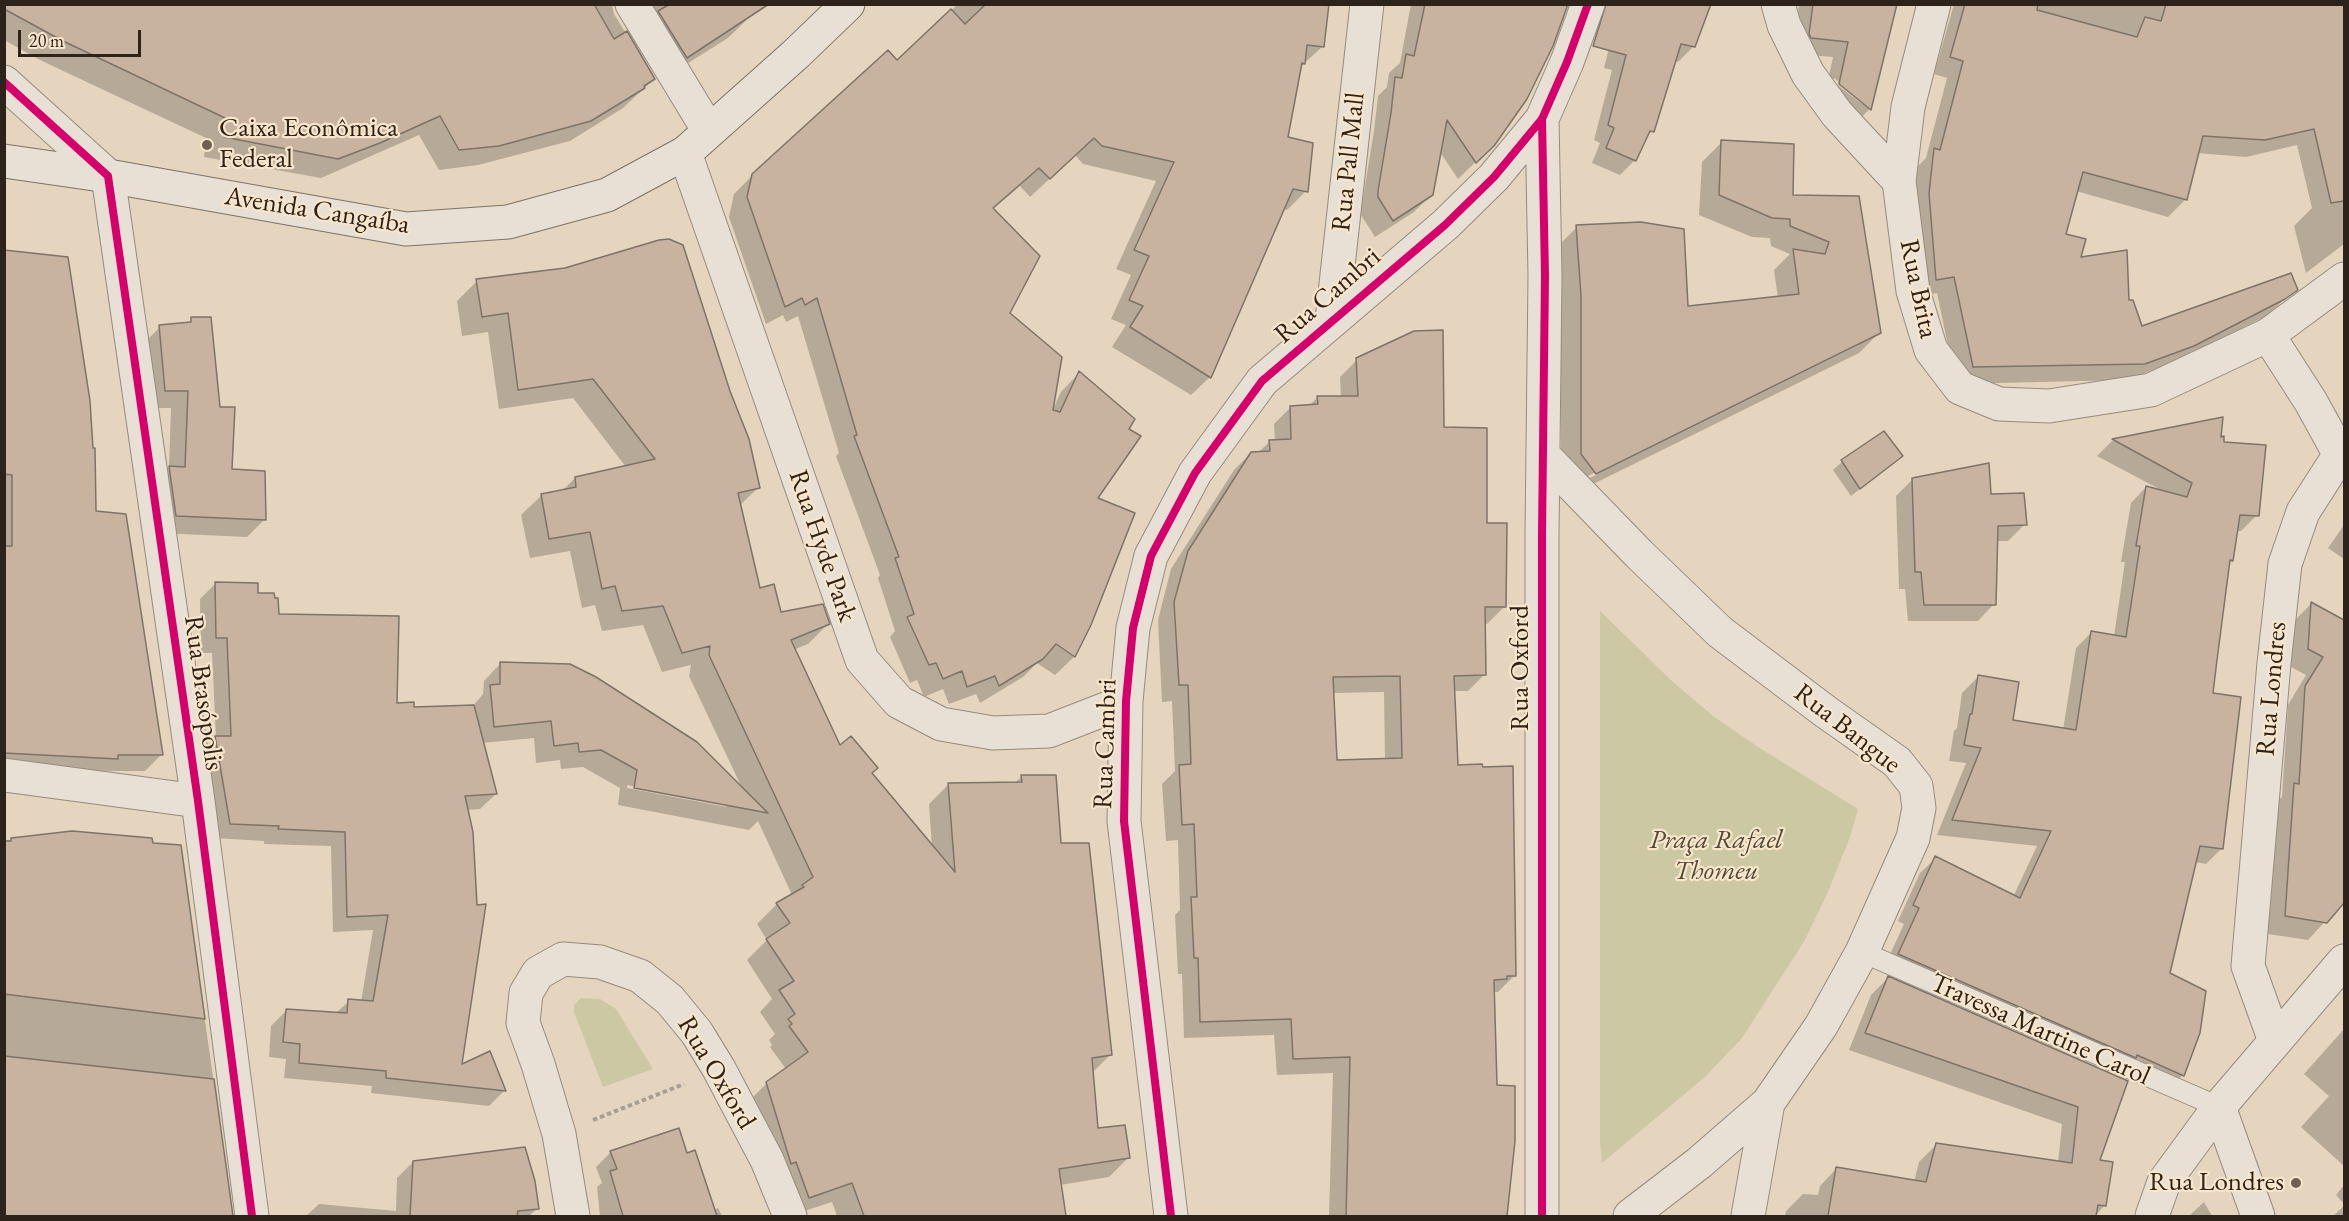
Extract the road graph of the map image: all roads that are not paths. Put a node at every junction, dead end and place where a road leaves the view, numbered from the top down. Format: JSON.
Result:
{"nodes":[{"id":1,"x":632,"y":4,"type":"edge"},
{"id":2,"x":848,"y":4,"type":"edge"},
{"id":3,"x":1366,"y":4,"type":"edge"},
{"id":4,"x":1588,"y":4,"type":"edge"},
{"id":5,"x":1778,"y":4,"type":"edge"},
{"id":6,"x":1934,"y":4,"type":"edge"},
{"id":7,"x":4,"y":82,"type":"edge"},
{"id":8,"x":1542,"y":119,"type":"junction"},
{"id":9,"x":709,"y":131,"type":"junction"},
{"id":10,"x":685,"y":153,"type":"junction"},
{"id":11,"x":4,"y":161,"type":"edge"},
{"id":12,"x":108,"y":176,"type":"junction"},
{"id":13,"x":1899,"y":181,"type":"junction"},
{"id":14,"x":2344,"y":279,"type":"edge"},
{"id":15,"x":1332,"y":320,"type":"junction"},
{"id":16,"x":2268,"y":335,"type":"junction"},
{"id":17,"x":2342,"y":450,"type":"edge"},
{"id":18,"x":1544,"y":456,"type":"junction"},
{"id":19,"x":1126,"y":701,"type":"junction"},
{"id":20,"x":4,"y":775,"type":"edge"},
{"id":21,"x":198,"y":801,"type":"junction"},
{"id":22,"x":1862,"y":952,"type":"junction"},
{"id":23,"x":2344,"y":961,"type":"edge"},
{"id":24,"x":2275,"y":1041,"type":"junction"},
{"id":25,"x":1768,"y":1103,"type":"junction"},
{"id":26,"x":2219,"y":1107,"type":"junction"},
{"id":27,"x":1543,"y":1215,"type":"edge"},
{"id":28,"x":252,"y":1216,"type":"edge"},
{"id":29,"x":573,"y":1216,"type":"edge"},
{"id":30,"x":790,"y":1216,"type":"edge"},
{"id":31,"x":1171,"y":1216,"type":"edge"},
{"id":32,"x":1630,"y":1216,"type":"edge"},
{"id":33,"x":1748,"y":1216,"type":"edge"},
{"id":34,"x":2152,"y":1216,"type":"edge"},
{"id":35,"x":2258,"y":1216,"type":"edge"}],
"edges":[{"from":1,"to":9,"type":"street"},
{"from":2,"to":9,"type":"street","name":"Avenida Cangaíba"},
{"from":3,"to":15,"type":"street","name":"Rua Pall Mall"},
{"from":4,"to":8,"type":"street","name":"Rua Cambri"},
{"from":5,"to":13,"type":"street"},
{"from":6,"to":13,"type":"street","name":"Rua Brita"},
{"from":7,"to":12,"type":"street"},
{"from":8,"to":15,"type":"street","name":"Rua Cambri"},
{"from":8,"to":18,"type":"street","name":"Rua Oxford"},
{"from":9,"to":10,"type":"street","name":"Avenida Cangaíba"},
{"from":10,"to":12,"type":"street","name":"Avenida Cangaíba"},
{"from":10,"to":19,"type":"street","name":"Rua Hyde Park"},
{"from":11,"to":12,"type":"street","name":"Avenida Cangaíba"},
{"from":12,"to":21,"type":"street","name":"Rua Brasópolis"},
{"from":13,"to":16,"type":"street","name":"Rua Brita"},
{"from":14,"to":16,"type":"street","name":"Rua Brita"},
{"from":15,"to":19,"type":"street","name":"Rua Cambri"},
{"from":16,"to":17,"type":"street"},
{"from":17,"to":24,"type":"street","name":"Rua Londres"},
{"from":18,"to":22,"type":"street","name":"Rua Bangue"},
{"from":18,"to":27,"type":"street","name":"Rua Oxford"},
{"from":19,"to":31,"type":"street","name":"Rua Cambri"},
{"from":20,"to":21,"type":"street"},
{"from":21,"to":28,"type":"street","name":"Rua Brasópolis"},
{"from":22,"to":25,"type":"street","name":"Rua Bangue"},
{"from":22,"to":26,"type":"lane","name":"Travessa Martine Carol"},
{"from":23,"to":24,"type":"street"},
{"from":24,"to":26,"type":"street"},
{"from":25,"to":32,"type":"street","name":"Rua Bangue"},
{"from":25,"to":33,"type":"street","name":"Rua Bangue"},
{"from":26,"to":34,"type":"street"},
{"from":26,"to":35,"type":"street"},
{"from":29,"to":30,"type":"street","name":"Rua Oxford"}]}
